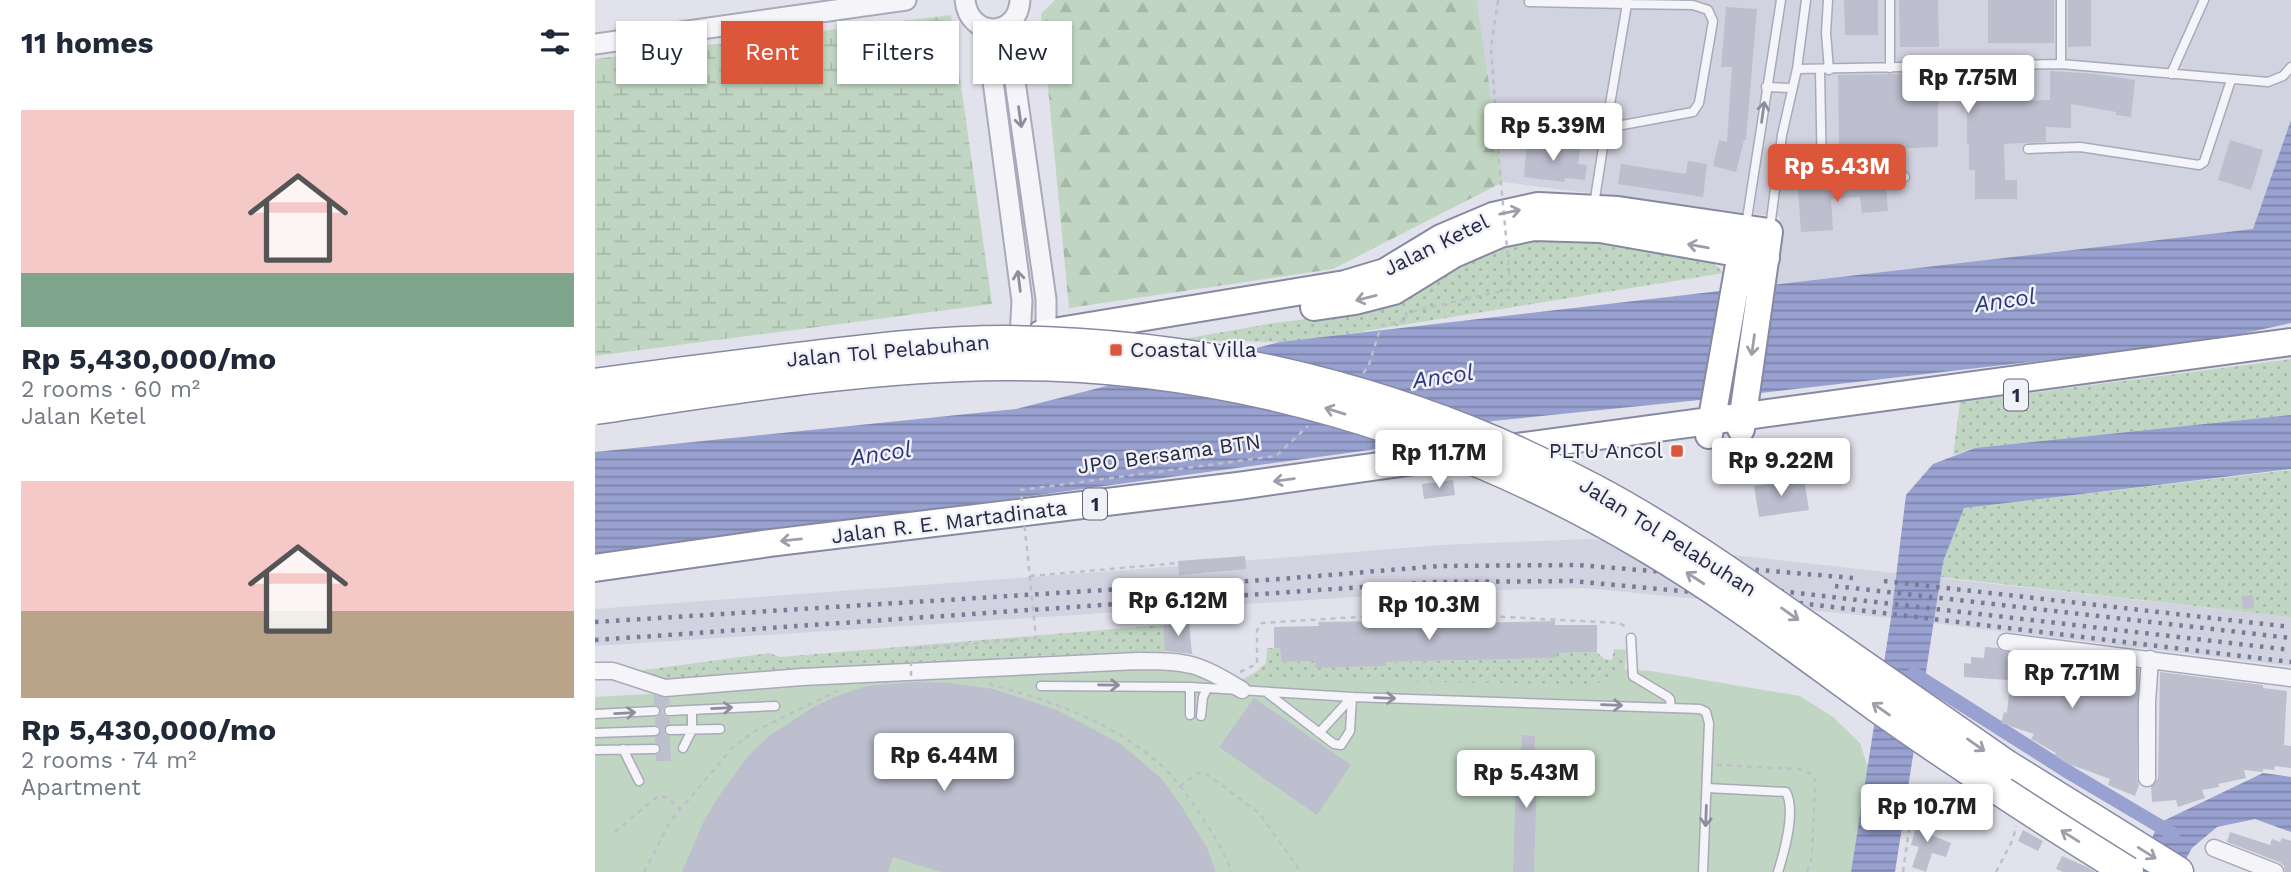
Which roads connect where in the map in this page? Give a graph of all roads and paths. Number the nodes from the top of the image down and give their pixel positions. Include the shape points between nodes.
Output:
1 (906, 0) edge
2 (963, 0) edge
3 (1498, 0) edge
4 (1781, 0) edge
5 (1806, 0) edge
6 (1828, 0) edge
7 (1890, 0) edge
8 (2061, 0) edge
9 (2204, 0) edge
10 (1025, 1) edge
11 (1529, 2) dead end
12 (1627, 2) edge
13 (974, 21) edge
14 (1010, 21) edge
15 (595, 44) edge
16 (2061, 64) junction
17 (2291, 67) edge
18 (1890, 68) junction
19 (1797, 69) junction
20 (1825, 70) junction
21 (2171, 74) junction
22 (2231, 80) junction
23 (993, 84) edge
24 (1015, 84) edge
25 (1766, 87) junction
26 (1792, 88) junction
27 (1606, 128) junction
28 (2030, 149) dead end
29 (1905, 177) dead end
30 (1822, 181) junction
31 (1775, 183) junction
32 (1578, 214) junction
33 (1756, 243) junction
34 (1748, 287) junction
35 (1035, 341) junction
36 (2291, 342) edge
37 (2291, 359) edge
38 (1359, 377) dead end
39 (595, 386) edge
40 (595, 411) edge
41 (1743, 417) junction
42 (1712, 420) junction
43 (1313, 421) dead end
44 (1178, 563) dead end
45 (595, 568) edge
46 (1030, 576) junction
47 (1632, 638) joint
48 (2006, 642) dead end
49 (2150, 660) junction
50 (595, 671) edge
51 (911, 676) dead end
52 (2291, 678) edge
53 (1224, 679) junction
54 (988, 683) dead end
55 (1041, 686) dead end
56 (1190, 687) junction
57 (1207, 689) junction
58 (841, 690) dead end
59 (1242, 690) junction
60 (1265, 692) junction
61 (1352, 697) junction
62 (775, 706) dead end
63 (1671, 708) junction
64 (692, 710) junction
65 (655, 711) dead end
66 (669, 711) dead end
67 (595, 714) edge
68 (1190, 715) dead end
69 (1201, 716) dead end
70 (720, 729) dead end
71 (670, 730) dead end
72 (692, 730) junction
73 (655, 731) dead end
74 (595, 733) edge
75 (1319, 733) junction
76 (670, 748) dead end
77 (624, 749) junction
78 (656, 749) dead end
79 (595, 750) edge
80 (2147, 778) dead end
81 (639, 781) dead end
82 (1180, 786) junction
83 (1707, 788) junction
84 (1913, 794) dead end
85 (680, 809) junction
86 (2016, 823) dead end
87 (615, 832) dead end
88 (2214, 848) dead end
89 (2265, 870) edge
90 (644, 872) edge
91 (1232, 872) edge
92 (1301, 872) edge
93 (1703, 872) edge
94 (1778, 872) edge
95 (1903, 872) edge
96 (1996, 872) edge
97 (2128, 872) edge
98 (2178, 872) edge

1 - 15 street
2 - 13 street
3 - 38 path, bridge via 1491,47 1511,289 1406,313 1407,320 1381,326 1368,368
4 - 25 lane
5 - 19 lane
6 - 20 lane
7 - 18 lane
8 - 16 lane
9 - 21 lane
10 - 14 street
11 - 12 lane
12 - 27 lane
12 - 27 lane via 1693,5 1708,10 1713,21 1707,61 1693,112
16 - 18 lane
16 - 21 lane
17 - 22 lane via 2268,82
18 - 20 lane
19 - 20 lane
19 - 26 lane
20 - 30 lane
21 - 22 lane
22 - 28 lane via 2202,164 2080,147
35 -> 23 street via 1022,302
24 -> 35 street via 1045,299
25 - 26 lane
33 -> 25 lane
26 - 31 lane
27 - 32 lane
29 - 30 lane
30 - 31 lane
31 - 33 lane
32 - 33 highway, Jalan Ketel via 1600,229
32 - 35 highway, Jalan Ketel via 1500,233 1454,254 1394,291 1355,301
33 - 34 highway
34 -> 41 highway
34 - 42 highway
35 - 39 highway
35 - 40 highway via 791,386
36 - 41 highway, Jalan R. E. Martadinata / 1
37 - 41 highway, Jalan R. E. Martadinata / 1 via 2111,384
39 -> 98 highway, Jalan Tol Pelabuhan, bridge via 902,345 1003,341 1094,344 1218,359 1394,403 1504,444 1661,528 2006,765
97 -> 40 highway, Jalan Tol Pelabuhan, bridge via 2001,793 1650,549 1548,492 1471,458 1309,403 1153,375 1005,365 872,373 697,393
41 - 42 highway, Jalan R. E. Martadinata / 1
42 -> 45 highway, Jalan R. E. Martadinata / 1
43 - 46 path, JPO Bersama BTN, bridge via 1276,456 1021,490
44 - 46 path
46 - 51 path, JPO Bersama BTN, bridge via 1036,638 911,649
47 - 53 path via 1629,628 1619,623 1466,615 1262,623 1257,630 1257,664
47 - 63 lane via 1633,676 1668,697
48 - 49 street
49 - 52 street
49 - 80 street
50 - 53 street via 613,671 665,688 802,677 1173,661 1206,668
53 - 59 street
54 - 82 path via 1034,695 1105,727 1140,748
55 -> 56 lane
56 - 57 lane
56 - 68 lane
57 - 59 lane
57 - 69 lane
58 - 85 path via 755,731 732,748
59 - 60 lane
60 - 61 lane
60 - 75 lane
61 -> 63 lane
61 - 75 lane
61 - 75 lane via 1350,731 1341,745
64 -> 62 lane
63 - 83 lane via 1706,712
64 - 66 lane
64 - 72 lane
67 -> 65 lane
70 - 72 lane
71 - 72 lane
72 - 76 lane via 685,748
73 - 74 lane
77 - 78 lane
77 - 79 lane
77 - 81 lane
82 - 91 path via 1209,827
82 - 92 path via 1198,773 1215,780 1259,813
83 -> 93 lane
83 - 94 lane via 1786,792 1789,823
84 - 95 path
85 - 87 path via 669,798 657,796
85 - 90 path
86 - 96 path
88 - 89 street

